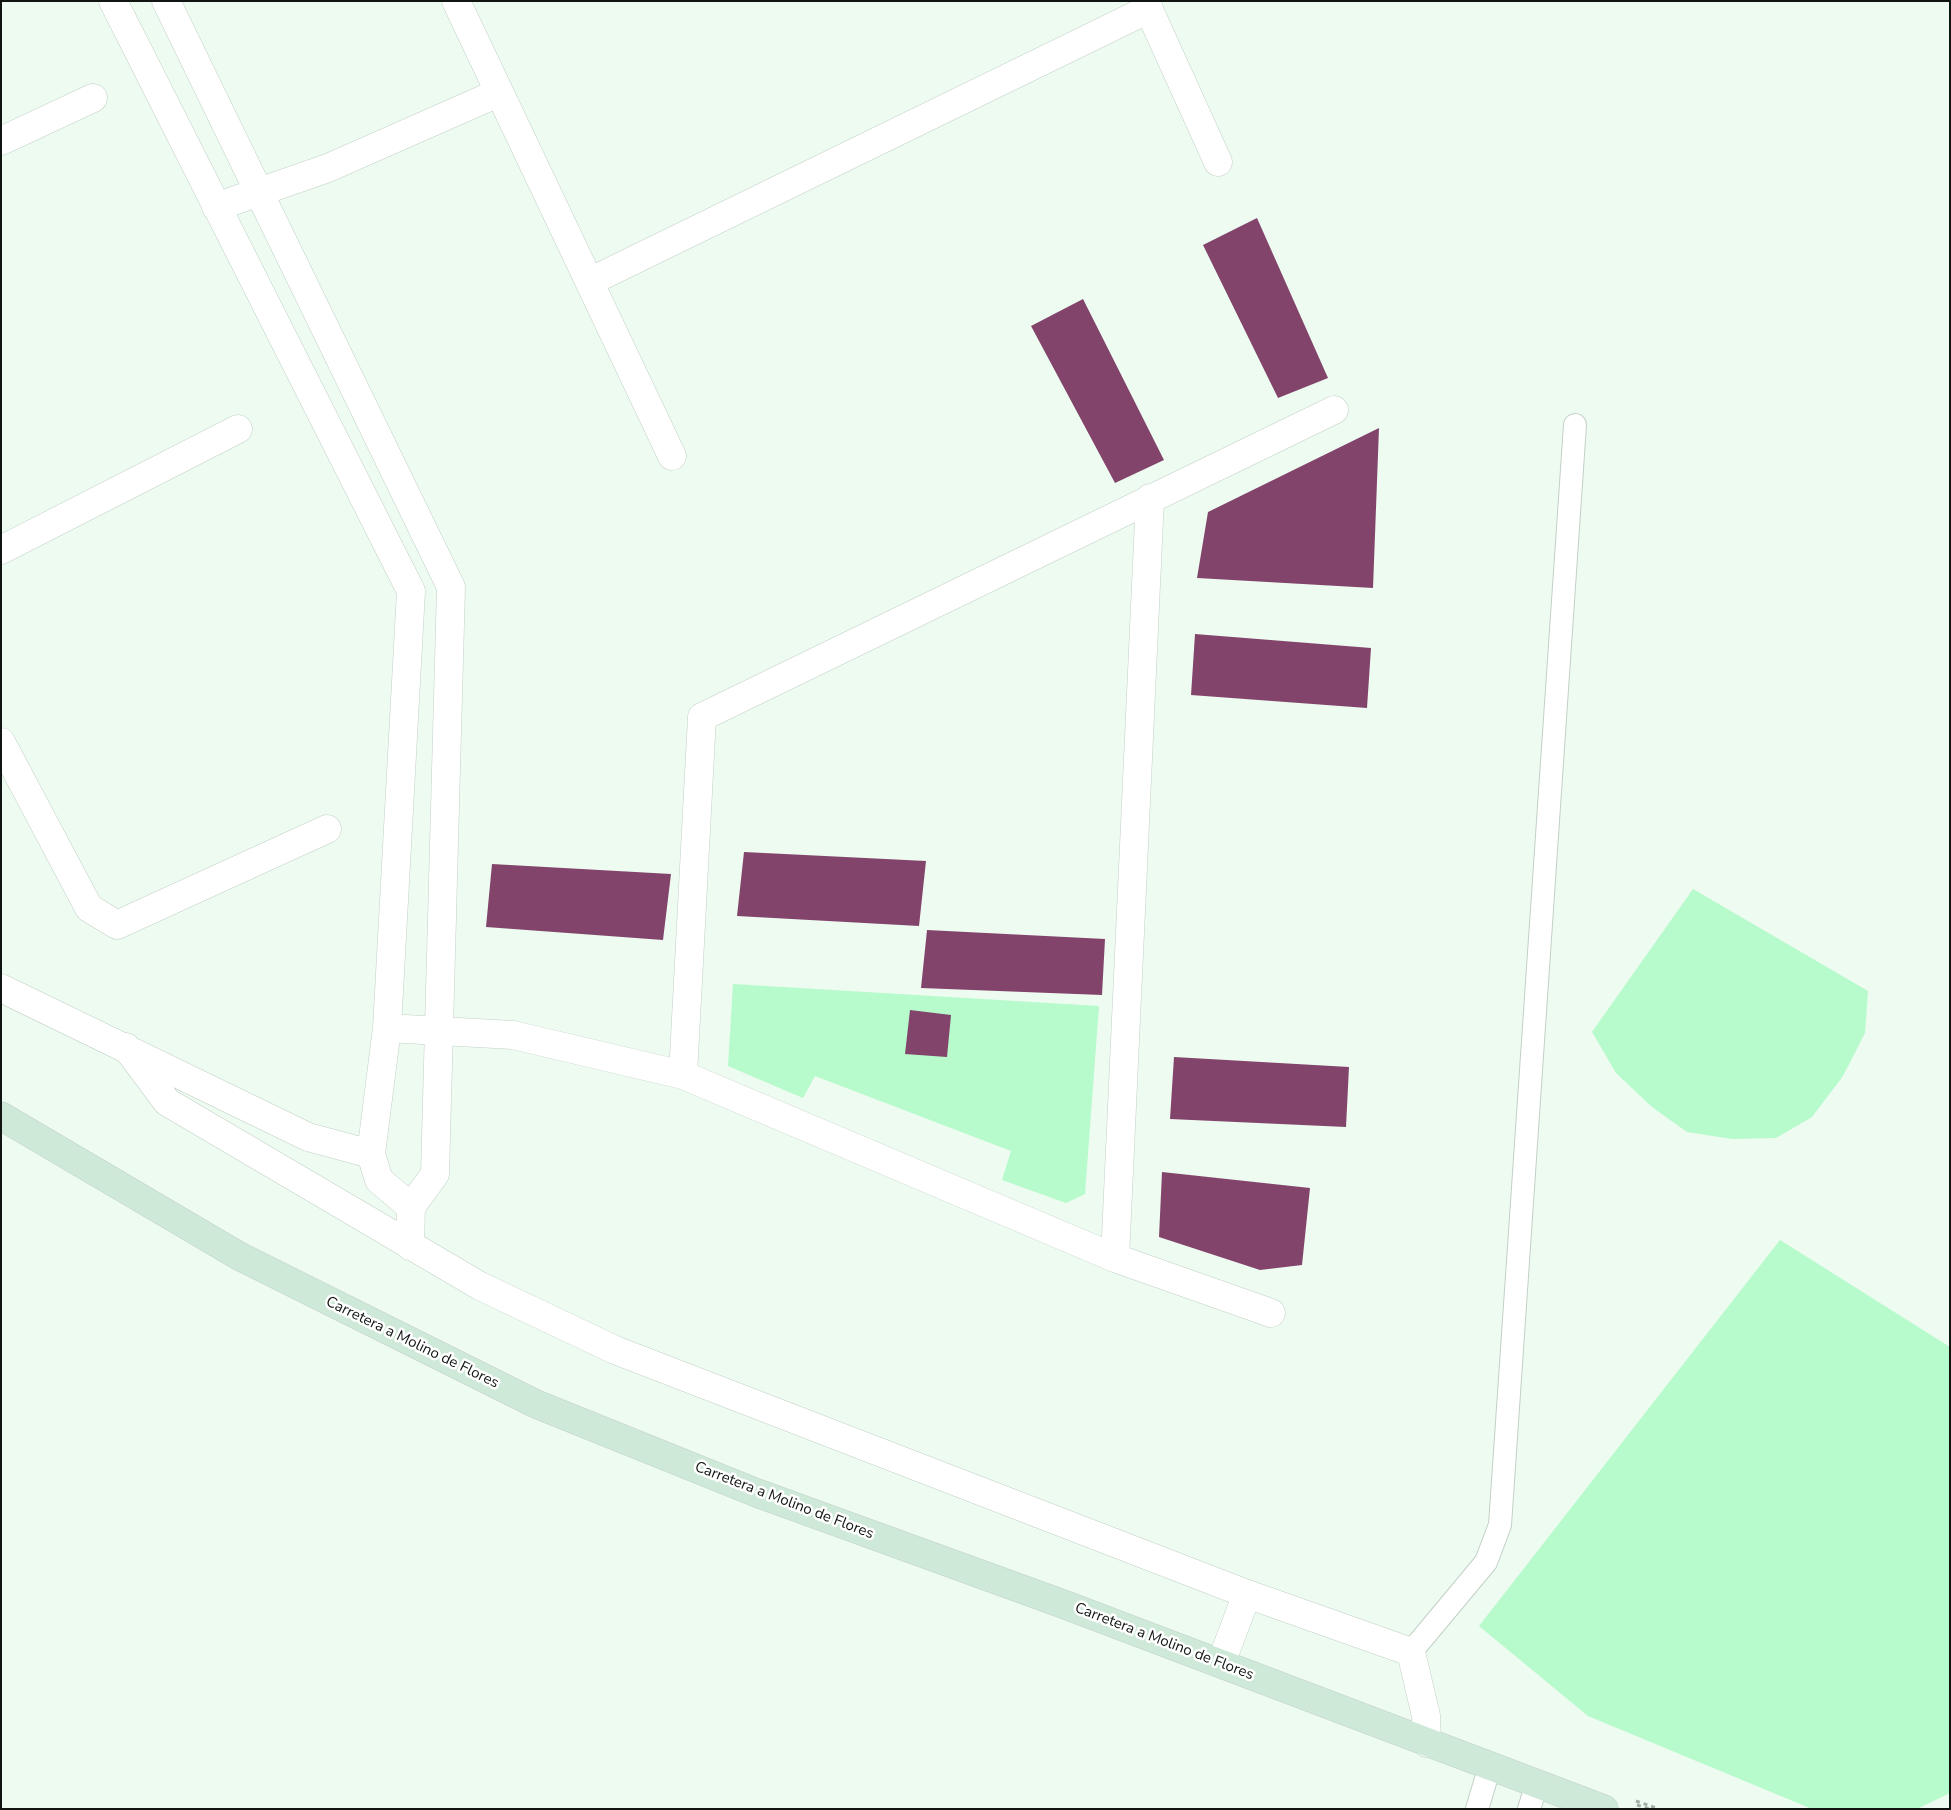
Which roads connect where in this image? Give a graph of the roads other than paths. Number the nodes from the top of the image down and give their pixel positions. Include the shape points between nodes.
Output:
1 (113, 1) edge
2 (166, 1) edge
3 (456, 1) edge
4 (1147, 5) edge
5 (498, 93) junction
6 (93, 98) dead end
7 (1, 141) edge
8 (1218, 162) dead end
9 (258, 191) junction
10 (216, 207) junction
11 (591, 281) junction
12 (1334, 410) dead end
13 (1575, 425) dead end
14 (238, 430) dead end
15 (672, 456) dead end
16 (1150, 498) junction
17 (1, 550) edge
18 (1, 742) edge
19 (327, 828) dead end
20 (1, 988) edge
21 (387, 1028) junction
22 (439, 1032) junction
23 (126, 1047) junction
24 (683, 1075) junction
25 (1, 1116) edge
26 (371, 1154) junction
27 (411, 1207) junction
28 (410, 1246) junction
29 (1115, 1258) junction
30 (1271, 1312) dead end
31 (1247, 1594) junction
32 (1411, 1652) junction
33 (1221, 1663) junction
34 (1427, 1743) junction
35 (1490, 1766) junction
36 (1533, 1796) edge
37 (1477, 1809) edge
38 (1604, 1809) edge

1 - 10 street
2 - 9 street
3 - 5 street
4 - 8 street
4 - 11 street
5 - 9 street via 328,168
5 - 11 street
6 - 7 street
9 - 10 street
9 - 22 street via 451,587
10 - 21 street via 410,590
11 - 15 street
12 - 16 street
13 - 32 lane via 1500,1524 1486,1562
14 - 17 street
16 - 24 street via 702,717
16 - 29 street
18 - 19 street via 89,908 117,925
20 - 23 street
21 - 22 street
21 - 26 street
22 - 24 street via 513,1035
22 - 27 street via 435,1174
23 - 26 street via 308,1137
23 - 28 street via 167,1102
24 - 29 street
25 - 33 main road, Carretera a Molino de Flores via 239,1256 536,1404 757,1493
26 - 27 street via 379,1180
27 - 28 street
28 - 31 street via 480,1286 615,1350
29 - 30 street
31 - 32 street
31 - 33 street
32 - 34 street via 1426,1716
33 - 34 main road, Carretera a Molino de Flores
34 - 35 main road, Carretera a Molino de Flores
35 - 36 main road, Carretera a Molino de Flores
35 - 37 lane
36 - 38 main road, Carretera a Molino de Flores

